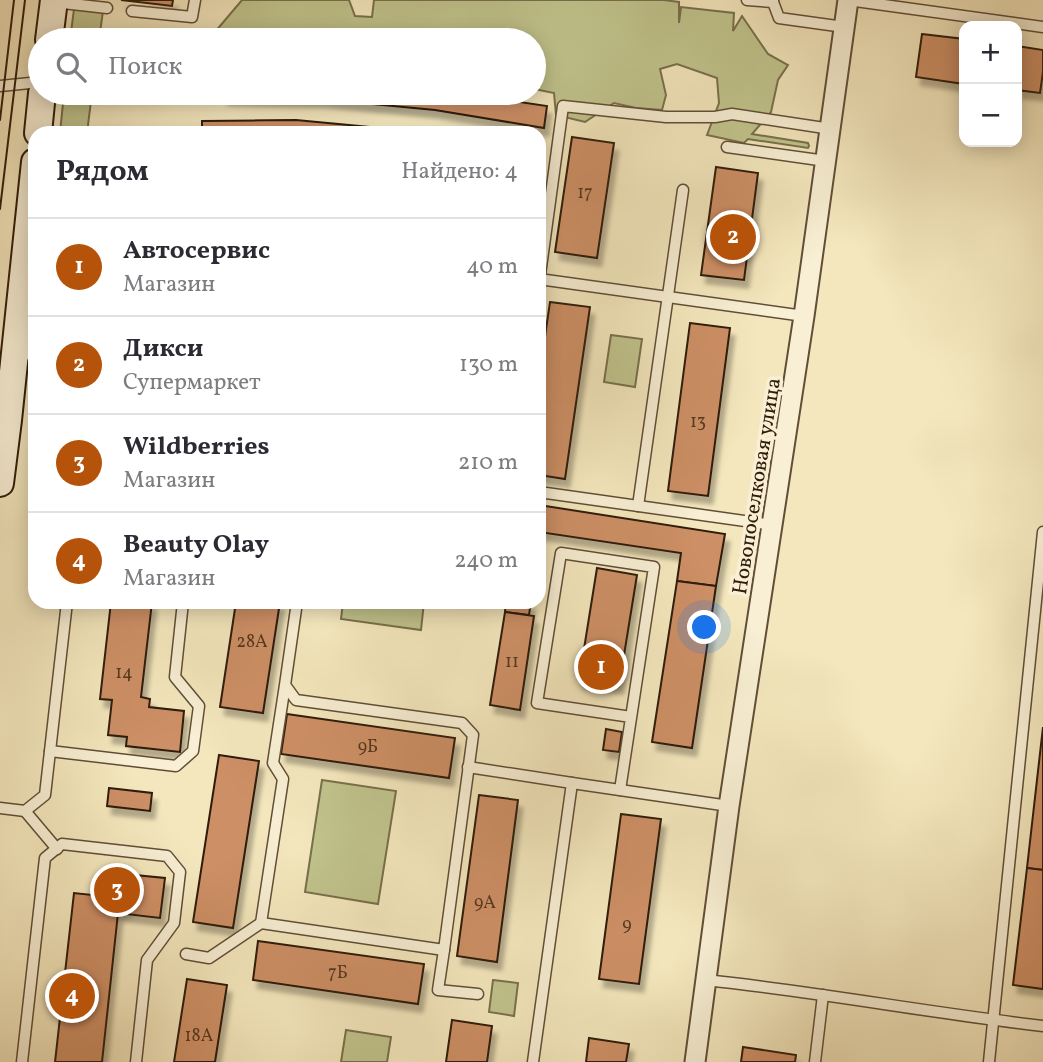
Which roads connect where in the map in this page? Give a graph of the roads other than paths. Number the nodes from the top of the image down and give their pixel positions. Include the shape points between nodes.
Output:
1 (195, 0) edge
2 (747, 0) edge
3 (848, 0) edge
4 (54, 1) edge
5 (773, 1) edge
6 (107, 8) dead end
7 (132, 11) dead end
8 (844, 27) junction
9 (1043, 27) edge
10 (51, 28) edge
11 (28, 83) edge
12 (0, 86) edge
13 (41, 105) edge
14 (39, 126) edge
15 (831, 129) junction
16 (727, 147) dead end
17 (827, 162) junction
18 (683, 190) dead end
19 (546, 211) edge
20 (546, 281) edge
21 (28, 296) edge
22 (668, 297) junction
23 (804, 316) junction
24 (25, 354) edge
25 (4, 419) edge
26 (0, 483) edge
27 (546, 493) edge
28 (638, 506) junction
29 (773, 525) junction
30 (1043, 531) edge
31 (66, 609) edge
32 (182, 609) edge
33 (296, 609) edge
34 (285, 685) junction
35 (631, 717) junction
36 (50, 751) junction
37 (468, 767) junction
38 (572, 783) junction
39 (620, 790) junction
40 (729, 806) junction
41 (0, 808) edge
42 (25, 811) junction
43 (57, 849) junction
44 (261, 923) junction
45 (444, 950) junction
46 (186, 954) dead end
47 (706, 980) junction
48 (478, 994) dead end
49 (823, 995) junction
50 (994, 1020) junction
51 (1043, 1026) edge
52 (22, 1062) edge
53 (136, 1062) edge
54 (533, 1062) edge
55 (695, 1062) edge
56 (815, 1062) edge
57 (989, 1062) edge

1 - 7 lane via 192,17
2 - 5 lane
3 - 8 street, Новопоселковая улица
3 - 9 lane
4 - 6 lane
4 - 10 street
5 - 8 lane via 779,19
8 - 15 street, Новопоселковая улица
11 - 12 lane
13 - 14 street
15 - 17 street, Новопоселковая улица
15 - 19 lane via 732,114 666,117 563,106
16 - 17 lane
17 - 23 street, Новопоселковая улица
18 - 22 lane
20 - 22 lane
21 - 24 street
22 - 23 lane
22 - 28 lane
23 - 29 street, Новопоселковая улица
24 - 25 street
25 - 26 street
27 - 28 lane
28 - 29 lane
29 - 40 street, Новопоселковая улица
30 - 50 lane
31 - 36 lane
32 - 36 lane via 175,677 199,706 193,751 176,766
33 - 34 lane
34 - 37 lane via 296,700 462,723 473,735
34 - 44 lane via 274,763 283,779
35 - 35 lane via 654,568 561,553 537,703
35 - 39 lane
36 - 42 lane via 45,795
37 - 38 lane
37 - 45 lane
38 - 39 lane
38 - 54 lane
39 - 40 lane
40 - 47 street, Новопоселковая улица
41 - 42 lane
42 - 43 lane
43 - 52 lane via 45,858
43 - 53 lane via 62,844 167,856 180,872 174,923 147,960
44 - 45 lane
44 - 46 lane via 209,958
45 - 48 lane via 438,989
47 - 49 lane
47 - 55 street, Новопоселковая улица
49 - 50 lane
49 - 56 lane
50 - 51 lane
50 - 57 lane

